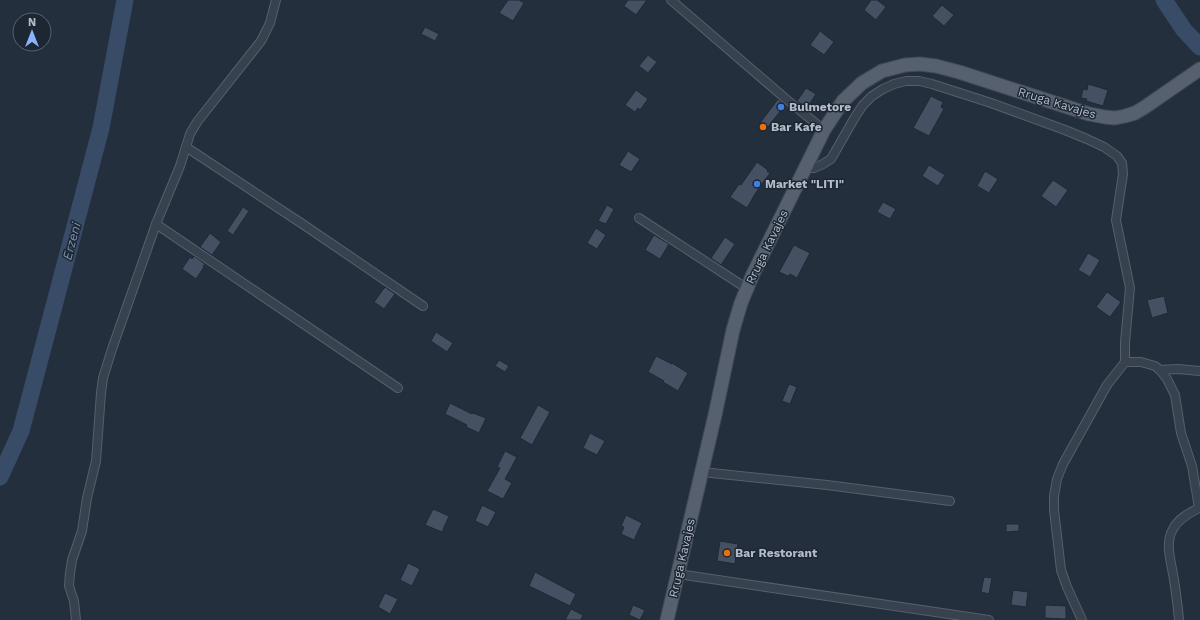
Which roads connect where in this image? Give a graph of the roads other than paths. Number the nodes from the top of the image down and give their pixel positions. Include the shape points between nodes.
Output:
1 (276, 0) edge
2 (671, 0) edge
3 (1200, 69) edge
4 (824, 130) junction
5 (186, 147) junction
6 (806, 168) junction
7 (639, 218) dead end
8 (156, 224) junction
9 (746, 288) junction
10 (423, 306) dead end
11 (1125, 362) junction
12 (1160, 370) junction
13 (1200, 371) edge
14 (398, 388) dead end
15 (1192, 466) junction
16 (1200, 471) edge
17 (702, 472) junction
18 (950, 501) dead end
19 (1200, 509) edge
20 (678, 574) junction
21 (76, 620) edge
22 (667, 620) edge
23 (988, 620) edge
24 (1082, 620) edge
25 (1179, 620) edge

1 - 5 street via 270,23 261,41 197,122
2 - 4 street
3 - 4 main road, Rruga Kavajes via 1146,107 1115,118 1089,114 946,68 913,64 898,66 882,71 862,83 843,102
4 - 6 main road, Rruga Kavajes
5 - 8 street
5 - 10 street
6 - 9 main road, Rruga Kavajes
6 - 11 street via 814,168 831,159 855,117 872,96 894,84 906,81 932,84 991,103 1104,147 1122,163 1123,174 1116,220 1130,288
7 - 9 street
8 - 14 street
8 - 21 street via 103,378 96,461 82,531 70,573 69,586
9 - 17 main road, Rruga Kavajes via 733,330
11 - 12 street via 1141,362
11 - 24 street via 1107,385 1065,459 1054,496 1061,570
12 - 13 street
12 - 15 street via 1175,395 1181,433
15 - 16 street
15 - 19 street
17 - 18 street
17 - 20 main road, Rruga Kavajes
19 - 25 street via 1178,522 1169,539
20 - 22 main road, Rruga Kavajes
20 - 23 street

